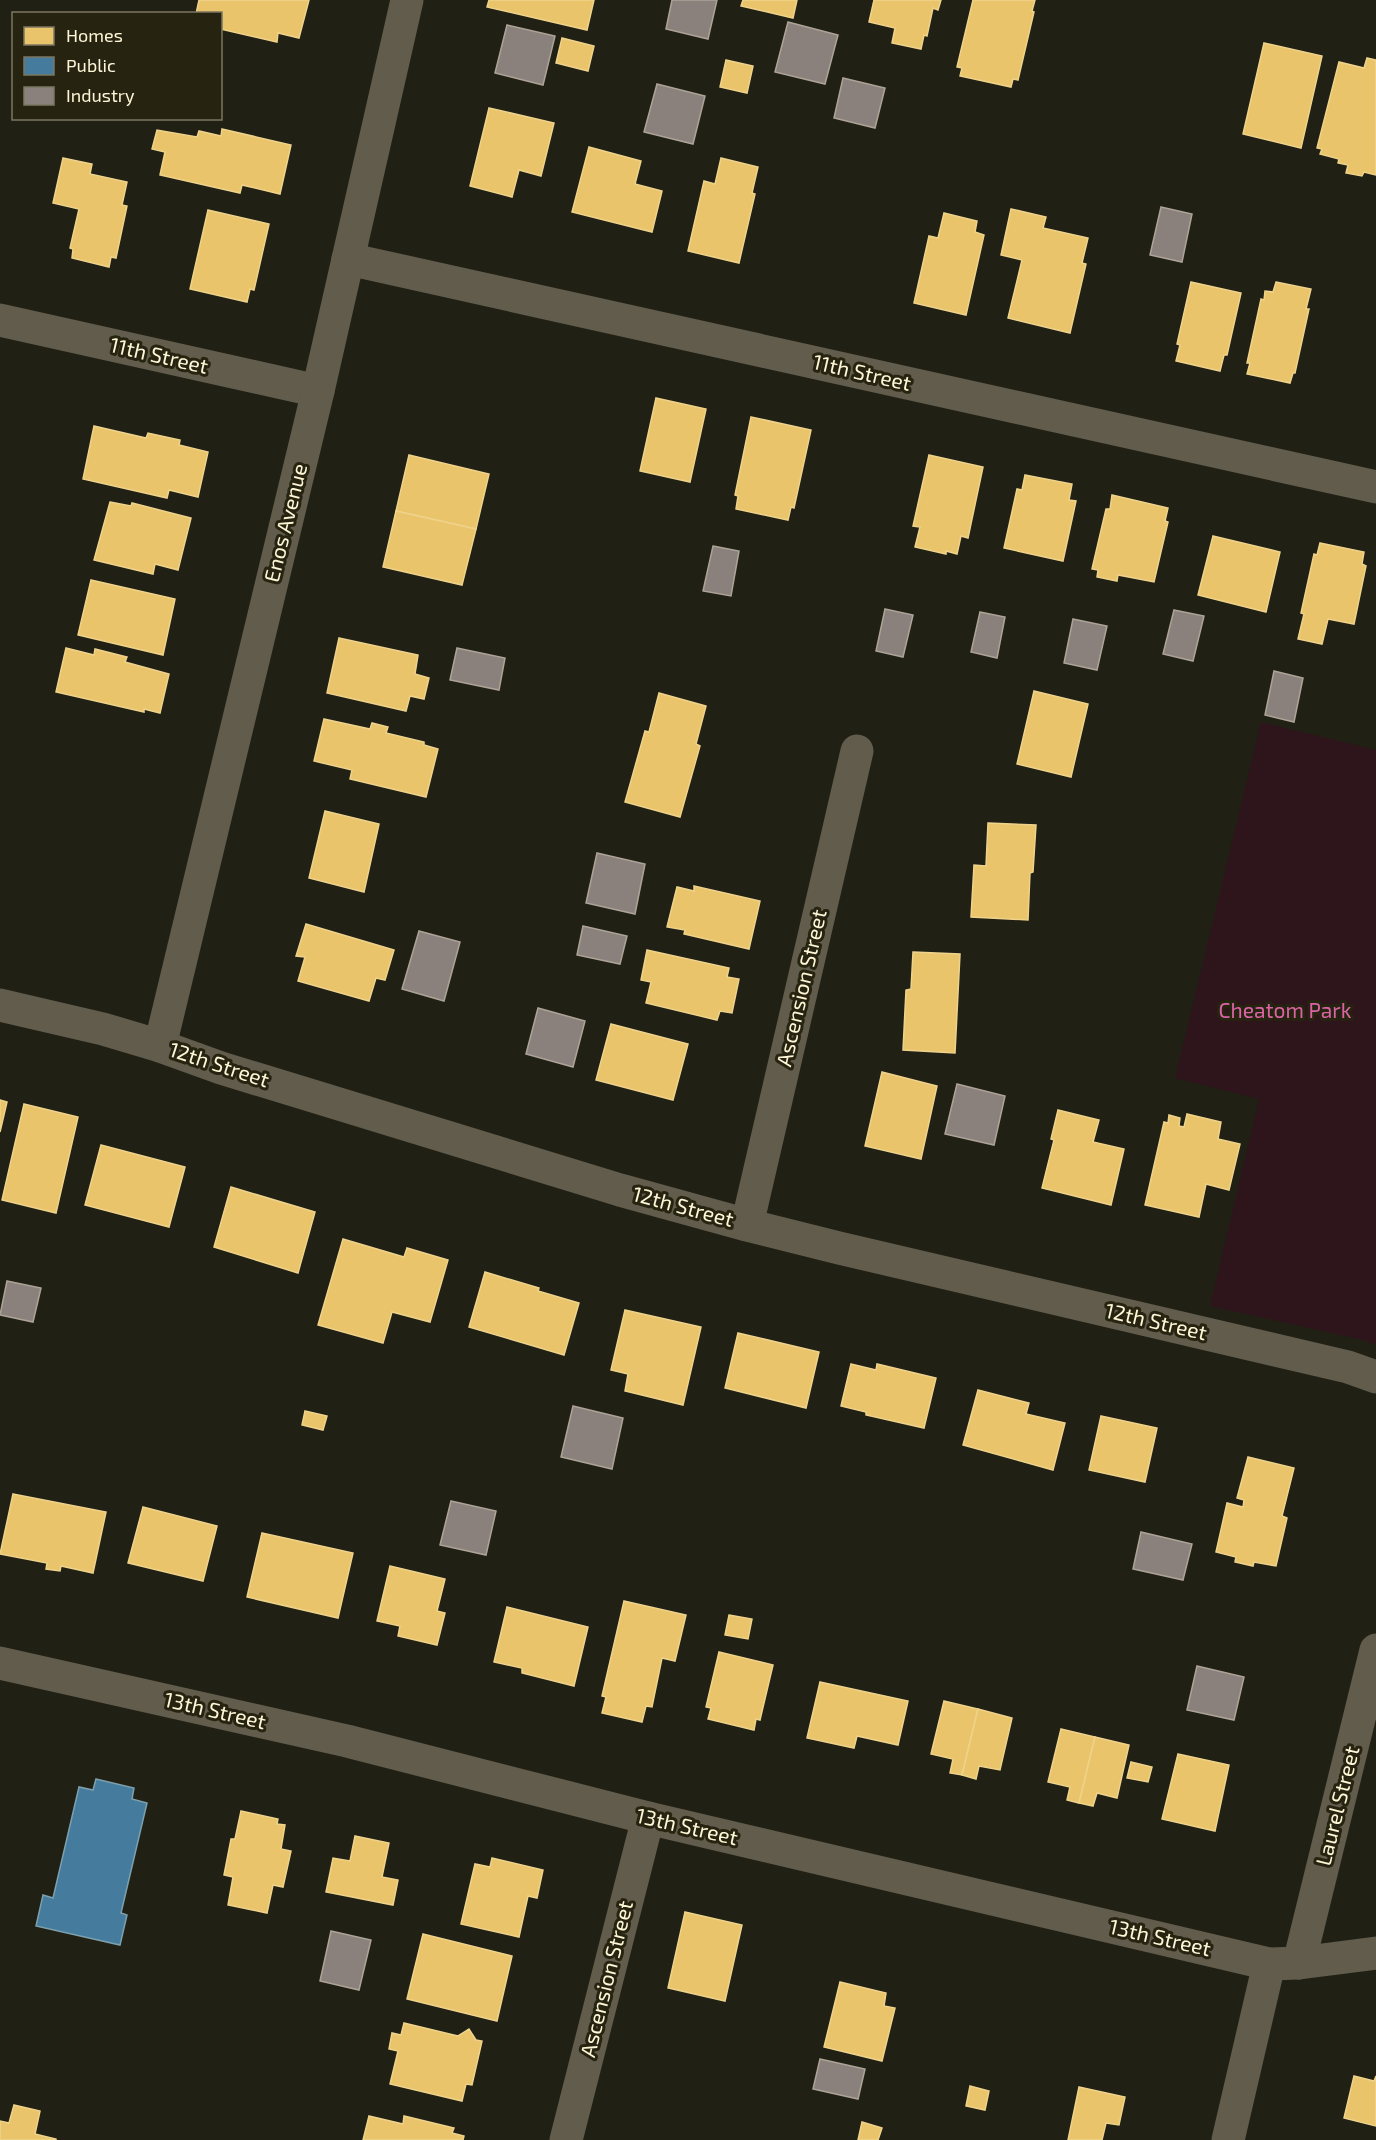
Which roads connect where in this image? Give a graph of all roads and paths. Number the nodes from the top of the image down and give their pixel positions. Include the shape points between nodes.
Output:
1 (407, 0) edge
2 (348, 259) junction
3 (0, 320) edge
4 (318, 392) junction
5 (1376, 487) edge
6 (857, 751) dead end
7 (0, 1005) edge
8 (160, 1046) junction
9 (747, 1225) junction
10 (1376, 1377) edge
11 (1376, 1650) edge
12 (0, 1663) edge
13 (648, 1818) junction
14 (1376, 1953) edge
15 (1284, 1963) junction
16 (566, 2140) edge
17 (1228, 2140) edge

1 - 2 street, Enos Avenue
2 - 4 street, Enos Avenue
2 - 5 street, 11th Street
3 - 4 street, 11th Street
4 - 8 street, Enos Avenue
6 - 9 street, Ascension Street
7 - 8 street, 12th Street
8 - 9 street, 12th Street via 598,1184
9 - 10 street, 12th Street via 1348,1367
11 - 15 street, Laurel Street
12 - 13 street, 13th Street via 347,1741
13 - 15 street, 13th Street
13 - 16 street, Ascension Street
14 - 15 street, 13th Street
15 - 17 street, Laurel Street

